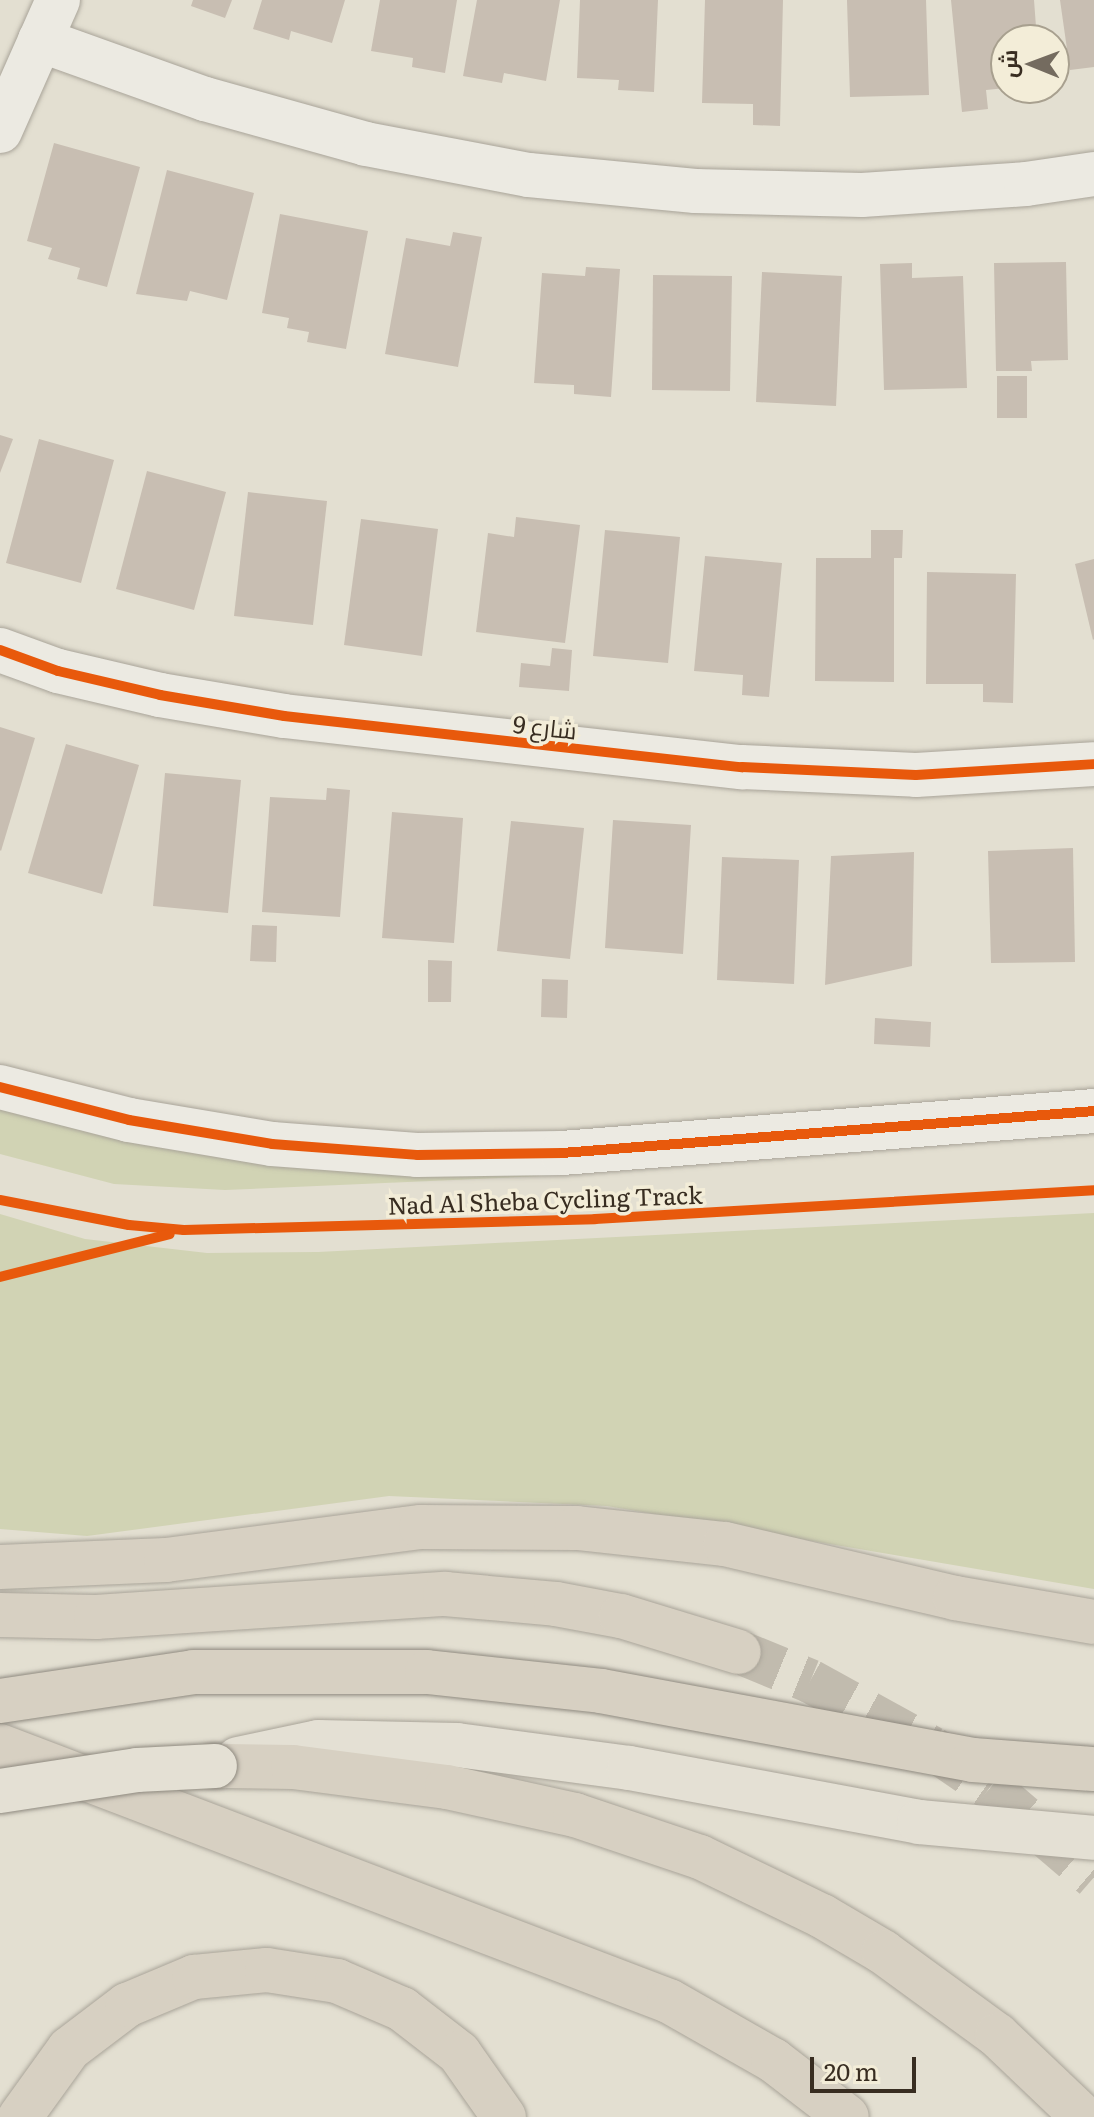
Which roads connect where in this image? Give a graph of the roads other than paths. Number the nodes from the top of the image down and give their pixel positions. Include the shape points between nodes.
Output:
1 (58, 0) edge
2 (40, 40) junction
3 (0, 131) edge
4 (1094, 174) edge
5 (0, 650) edge
6 (1094, 764) edge
7 (0, 1087) edge
8 (1094, 1111) edge
9 (0, 1567) edge
10 (0, 1615) edge
11 (1094, 1622) edge
12 (739, 1652) tunnel mouth
13 (0, 1701) edge
14 (0, 1746) edge
15 (215, 1766) junction
16 (1094, 1769) edge
17 (0, 1791) edge
18 (1094, 1838) edge
19 (20, 2117) edge
20 (504, 2117) edge
21 (847, 2117) edge
22 (1083, 2117) edge

1 - 2 street
2 - 3 street
2 - 4 street via 205,99 351,140 529,175 695,191 862,195
5 - 6 street, شارع 9 via 58,671 284,716 742,767 916,775
7 - 8 street via 129,1120 272,1144 417,1155 562,1153
9 - 11 highway via 166,1560 421,1527 577,1528 725,1544 955,1598
10 - 12 highway via 96,1617 445,1594 621,1616
13 - 16 highway, bridge via 193,1672 427,1672 601,1691 973,1760
14 - 21 highway via 669,2001 773,2060
15 - 17 main road, bridge via 137,1770
15 - 18 main road via 318,1742 457,1745 997,1832
15 - 22 highway via 370,1775 575,1815 700,1857 822,1916 941,1992 997,2035
19 - 20 highway via 69,2049 127,2005 194,1977 267,1970 337,1981 402,2009 459,2053

